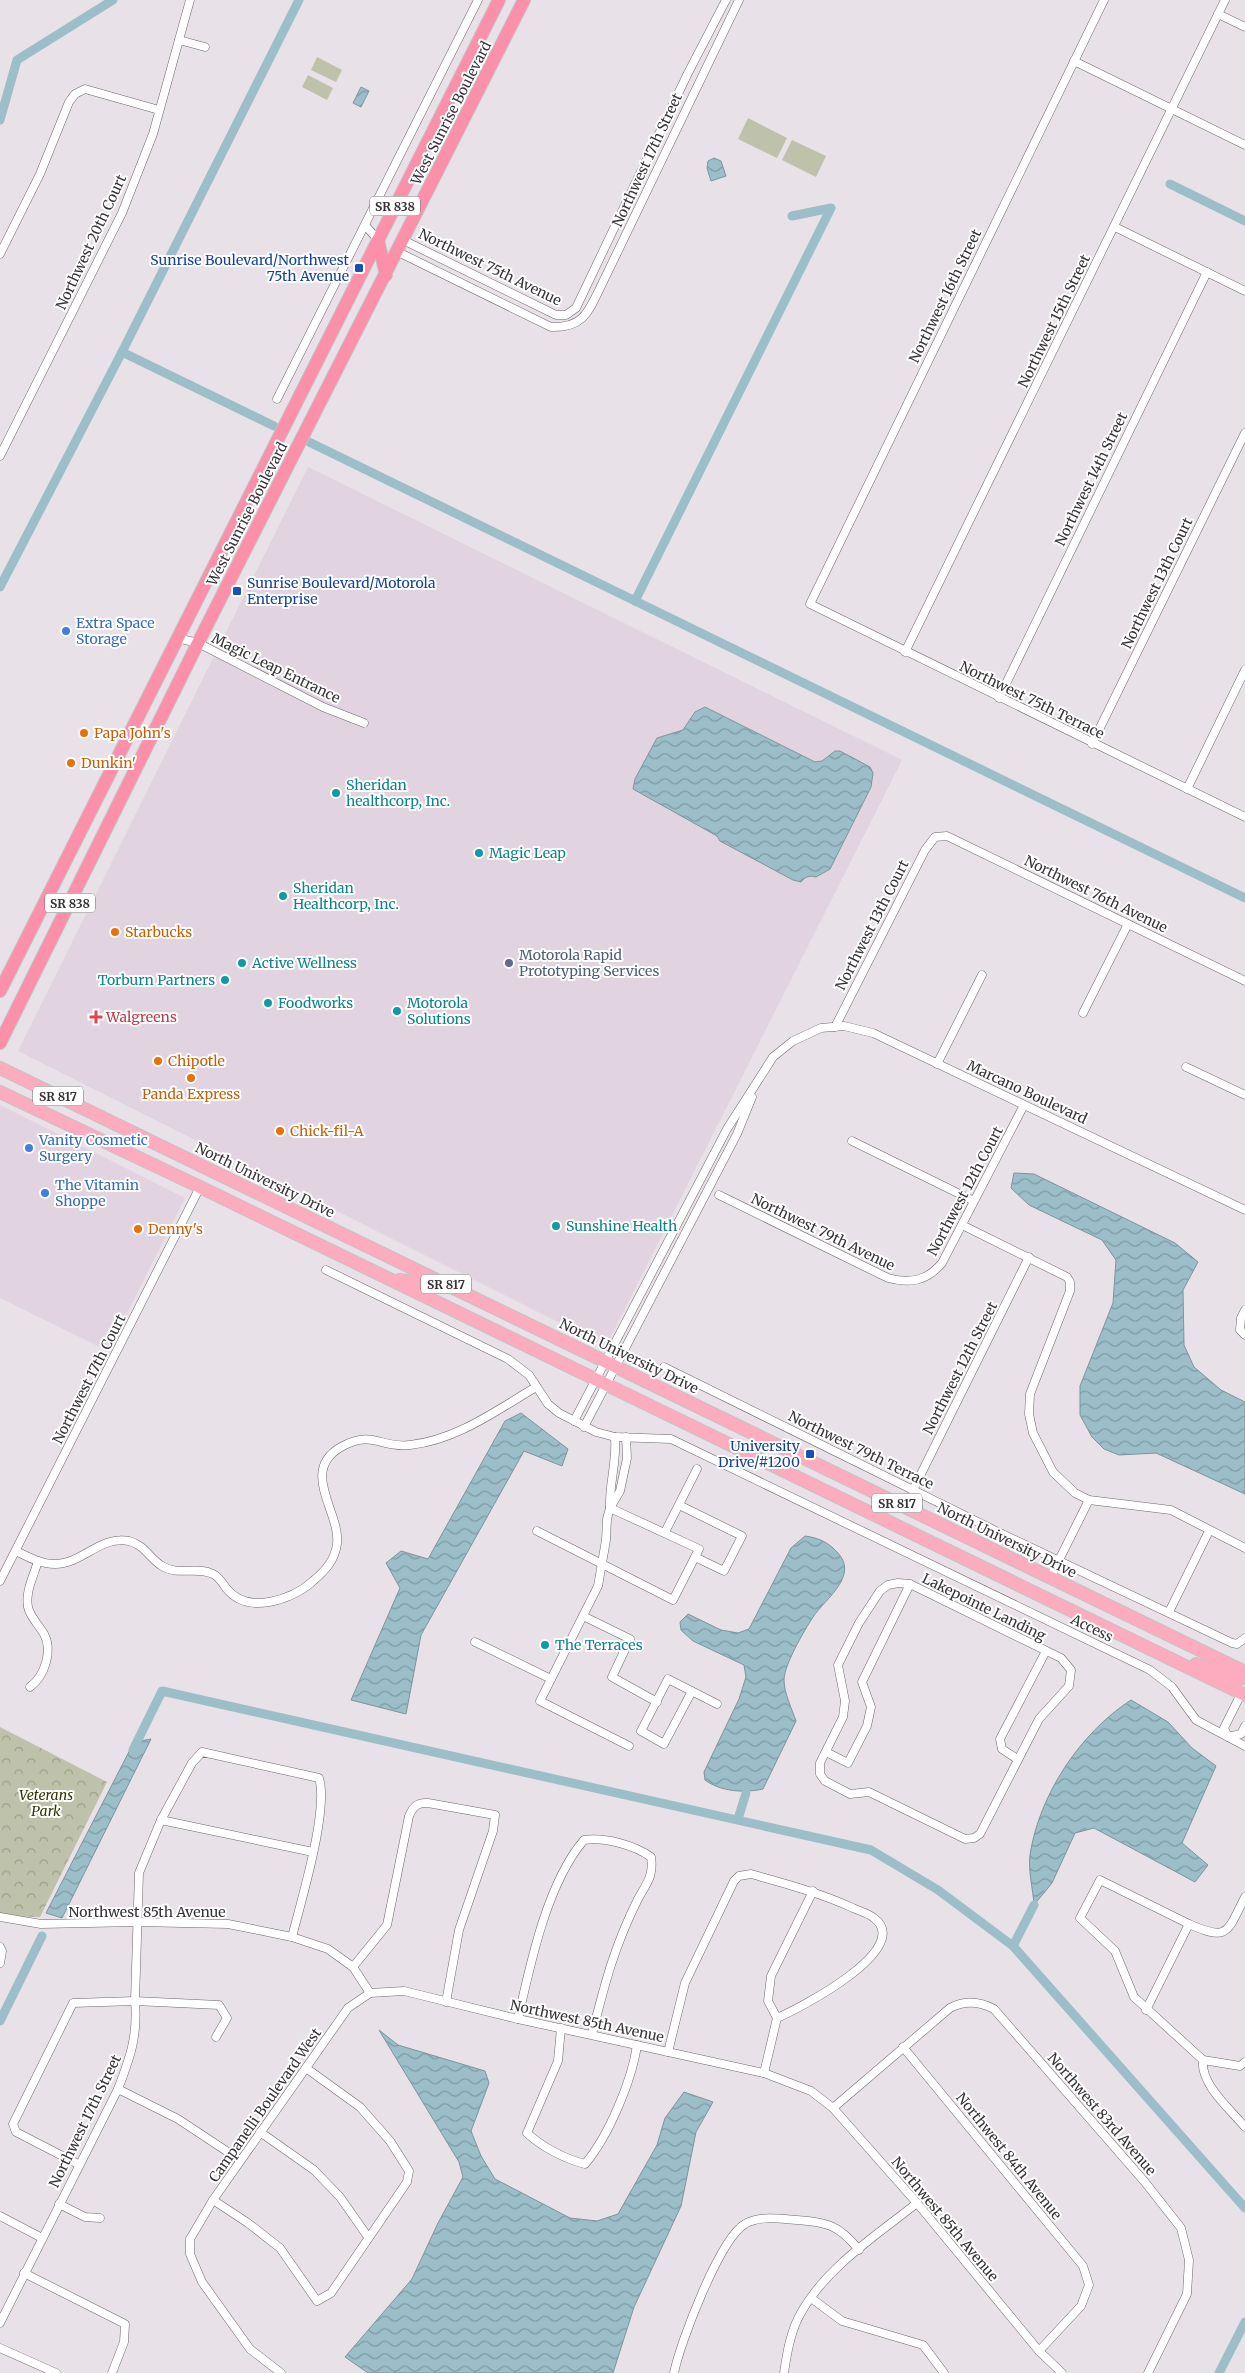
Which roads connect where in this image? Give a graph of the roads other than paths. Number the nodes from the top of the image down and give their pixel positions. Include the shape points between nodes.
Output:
1 (190, 0) edge
2 (478, 0) edge
3 (499, 0) edge
4 (524, 0) edge
5 (726, 0) edge
6 (739, 0) edge
7 (1104, 0) edge
8 (1225, 0) edge
9 (1218, 14) junction
10 (1245, 27) edge
11 (179, 40) junction
12 (205, 47) dead end
13 (1074, 61) junction
14 (1172, 109) junction
15 (159, 110) junction
16 (1245, 144) edge
17 (365, 225) junction
18 (1115, 227) junction
19 (378, 240) junction
20 (403, 240) junction
21 (398, 252) junction
22 (0, 254) edge
23 (1207, 272) junction
24 (386, 275) junction
25 (1245, 291) edge
26 (566, 315) joint
27 (571, 326) joint
28 (277, 399) dead end
29 (1245, 433) edge
30 (0, 456) edge
31 (810, 604) joint
32 (177, 638) junction
33 (198, 643) junction
34 (905, 652) junction
35 (1245, 670) edge
36 (998, 698) junction
37 (364, 723) dead end
38 (1092, 744) junction
39 (1187, 790) junction
40 (1245, 817) edge
41 (935, 837) joint
42 (1128, 924) junction
43 (982, 974) dead end
44 (1245, 981) edge
45 (0, 991) edge
46 (1083, 1014) dead end
47 (834, 1027) junction
48 (0, 1043) edge
49 (937, 1064) junction
50 (0, 1068) edge
51 (1186, 1068) dead end
52 (759, 1081) junction
53 (0, 1092) edge
54 (1245, 1095) edge
55 (1024, 1105) junction
56 (852, 1141) dead end
57 (206, 1168) junction
58 (172, 1174) junction
59 (226, 1178) junction
60 (200, 1187) junction
61 (719, 1196) dead end
62 (974, 1201) junction
63 (1244, 1208) edge
64 (962, 1225) junction
65 (1029, 1257) junction
66 (326, 1270) dead end
67 (391, 1280) junction
68 (918, 1280) joint
69 (439, 1281) junction
70 (1245, 1310) edge
71 (1242, 1332) edge
72 (611, 1363) junction
73 (664, 1367) dead end
74 (601, 1382) junction
75 (536, 1387) junction
76 (574, 1421) junction
77 (584, 1427) junction
78 (615, 1437) junction
79 (626, 1437) junction
80 (697, 1469) dead end
81 (913, 1490) junction
82 (1088, 1500) junction
83 (679, 1505) junction
84 (610, 1508) junction
85 (537, 1531) dead end
86 (1209, 1531) junction
87 (665, 1532) junction
88 (1245, 1548) edge
89 (16, 1551) junction
90 (695, 1557) junction
91 (1058, 1560) junction
92 (38, 1561) junction
93 (600, 1564) junction
94 (1050, 1578) junction
95 (0, 1582) edge
96 (910, 1584) junction
97 (1070, 1587) junction
98 (1051, 1600) junction
99 (1169, 1612) junction
100 (583, 1616) junction
101 (1245, 1638) edge
102 (475, 1642) dead end
103 (1046, 1651) junction
104 (1155, 1653) junction
105 (1245, 1672) edge
106 (1245, 1678) edge
107 (551, 1679) junction
108 (30, 1686) dead end
109 (692, 1691) junction
110 (1244, 1694) edge
111 (657, 1702) junction
112 (718, 1704) dead end
113 (1245, 1726) edge
114 (1228, 1737) junction
115 (629, 1746) dead end
116 (1245, 1746) edge
117 (826, 1752) junction
118 (1017, 1759) junction
119 (161, 1820) junction
120 (313, 1852) junction
121 (813, 1891) junction
122 (1245, 1897) edge
123 (0, 1917) edge
124 (137, 1922) junction
125 (1189, 1924) junction
126 (292, 1937) junction
127 (0, 1947) edge
128 (0, 1963) edge
129 (353, 1967) junction
130 (370, 1993) junction
131 (135, 2001) junction
132 (446, 2002) junction
133 (1146, 2010) junction
134 (777, 2018) junction
135 (518, 2020) junction
136 (562, 2028) junction
137 (592, 2034) junction
138 (216, 2037) dead end
139 (637, 2045) junction
140 (903, 2047) junction
141 (668, 2052) junction
142 (1203, 2060) junction
143 (1245, 2062) edge
144 (306, 2068) junction
145 (764, 2073) junction
146 (118, 2090) junction
147 (833, 2108) junction
148 (1245, 2127) edge
149 (260, 2132) junction
150 (240, 2160) junction
151 (78, 2164) junction
152 (213, 2200) junction
153 (59, 2204) junction
154 (917, 2204) junction
155 (0, 2216) edge
156 (100, 2218) dead end
157 (368, 2237) junction
158 (42, 2238) junction
159 (859, 2250) junction
160 (24, 2273) junction
161 (810, 2298) junction
162 (0, 2323) edge
163 (0, 2348) edge
164 (1039, 2351) junction
165 (56, 2373) edge
166 (112, 2373) edge
167 (281, 2373) edge
168 (674, 2373) edge
169 (784, 2373) edge
170 (944, 2373) edge
171 (1062, 2373) edge
172 (1148, 2373) edge

1 - 11 street, Northwest 20th Court
2 - 17 street
3 - 19 highway, West Sunrise Boulevard / SR 838
4 - 20 highway, West Sunrise Boulevard / SR 838
5 - 26 street, Northwest 17th Street via 576,308
6 - 27 street, Northwest 17th Street via 586,314
7 - 13 street, Northwest 16th Street
8 - 9 street, Northwest 15th Street
9 - 10 street
9 - 14 street, Northwest 15th Street
11 - 12 street
11 - 15 street, Northwest 20th Court
13 - 14 street
13 - 31 street, Northwest 16th Street
14 - 16 street
14 - 18 street, Northwest 15th Street
15 - 22 street via 85,89 75,94
15 - 30 street, Northwest 20th Court via 122,213
17 - 19 street
17 - 28 street
18 - 23 street
18 - 34 street, Northwest 15th Street
19 - 24 highway
19 - 32 highway, West Sunrise Boulevard / SR 838
20 - 21 highway, West Sunrise Boulevard / SR 838
20 - 26 street, Northwest 75th Avenue via 556,315
21 - 24 highway, West Sunrise Boulevard / SR 838
21 - 27 street, Northwest 75th Avenue via 551,327
23 - 25 street
23 - 36 street, Northwest 14th Street
24 - 33 highway, West Sunrise Boulevard / SR 838
29 - 38 street, Northwest 13th Court
31 - 34 street, Northwest 75th Terrace
32 - 33 street, Magic Leap Entrance
32 - 45 highway, West Sunrise Boulevard / SR 838
33 - 37 street, Magic Leap Entrance via 323,707
33 - 48 highway, West Sunrise Boulevard / SR 838
34 - 36 street, Northwest 75th Terrace
35 - 39 street
36 - 38 street, Northwest 75th Terrace
38 - 39 street, Northwest 75th Terrace
39 - 40 street, Northwest 75th Terrace
41 - 42 street, Northwest 76th Avenue via 947,836
41 - 47 street, Northwest 13th Court via 925,850
42 - 44 street, Northwest 76th Avenue
42 - 46 street
43 - 49 street
47 - 49 street, Marcano Boulevard via 873,1034
47 - 52 street, Marcano Boulevard via 821,1028 793,1041 773,1057
49 - 55 street, Marcano Boulevard
50 - 57 main road, North University Drive / SR 817
51 - 54 street
52 - 72 street via 737,1134
52 - 72 street via 727,1129
53 - 58 main road, SR 817
55 - 62 street, Northwest 12th Court
55 - 63 street, Marcano Boulevard
56 - 62 street
57 - 58 main road via 196,1175
57 - 59 main road, North University Drive / SR 817
58 - 60 main road, SR 817
59 - 60 main road via 209,1181
59 - 69 main road, North University Drive / SR 817
60 - 67 main road, SR 817
60 - 89 street, Northwest 17th Court
61 - 68 street, Northwest 79th Avenue via 888,1278 909,1282
62 - 64 street, Northwest 12th Court
64 - 65 street
64 - 68 street, Northwest 12th Court via 942,1263 934,1272
65 - 81 street, Northwest 12th Street
65 - 82 street via 1067,1277 1070,1282 1070,1291 1032,1385 1029,1404 1033,1433 1059,1480
66 - 75 street, Access via 508,1358 528,1375
67 - 69 main road
67 - 74 main road, SR 817
69 - 72 main road, North University Drive / SR 817
70 - 71 street via 1241,1318
72 - 74 street
72 - 74 street
72 - 94 main road, North University Drive / SR 817
73 - 81 street, Northwest 79th Terrace
74 - 76 street
74 - 77 street
74 - 98 main road, SR 817
75 - 76 street, Access via 548,1404
75 - 92 street via 447,1437 403,1446 365,1438 333,1453 326,1462 322,1488 337,1543 327,1568 310,1584 277,1601 246,1602 233,1596 213,1574 167,1569 138,1544 121,1540 112,1540 61,1563
76 - 77 street, Access
77 - 78 street, Access
78 - 79 street, Access
78 - 84 street
79 - 84 street via 627,1458 623,1478
79 - 114 street, Access via 671,1439 1150,1670 1172,1687 1196,1720
80 - 83 street
81 - 91 street, Northwest 79th Terrace
82 - 86 street via 1171,1510
82 - 91 street
83 - 87 street
83 - 90 street via 742,1536 724,1571
84 - 87 street
84 - 93 street
85 - 93 street
86 - 88 street
86 - 99 street
87 - 90 street via 699,1549
89 - 92 street
89 - 95 street, Northwest 17th Court
90 - 93 street via 672,1600
91 - 94 street
91 - 99 street, Northwest 79th Terrace
92 - 108 street via 29,1591 28,1608 45,1635 47,1651 42,1673
93 - 100 street via 598,1586
94 - 97 main road, North University Drive / SR 817
96 - 103 street, Lakepointe Landing
96 - 117 street via 888,1585 880,1591 859,1623 838,1666 845,1701 843,1717
96 - 117 street via 862,1682 871,1707 867,1726 848,1763
97 - 98 main road
97 - 105 main road, North University Drive / SR 817
98 - 104 main road, SR 817
99 - 101 street, Northwest 79th Terrace via 1236,1644
100 - 107 street
100 - 111 street via 630,1639 612,1677
102 - 107 street
103 - 118 street, Lakepointe Landing via 1000,1739 1002,1749
103 - 118 street, Lakepointe Landing via 1068,1664 1071,1670 1069,1686 1039,1720
104 - 106 main road via 1237,1679
104 - 110 main road, SR 817
107 - 115 street via 540,1701
109 - 111 street via 668,1679
109 - 111 street via 664,1744 642,1732
109 - 112 street
110 - 114 street via 1224,1728
113 - 114 street via 1241,1734
114 - 116 street, Access
117 - 118 street via 820,1763 820,1774 825,1781 850,1794 870,1792 965,1839 980,1834
119 - 120 street
119 - 120 street, Northwest 17th Street via 192,1763 202,1752 319,1778 323,1789
119 - 124 street, Northwest 17th Street via 139,1873
120 - 126 street
121 - 134 street via 771,1976 768,2000
121 - 134 street via 874,1918 882,1930 880,1945 860,1967 827,1993
121 - 141 street via 751,1874 739,1876 685,1983
122 - 125 street via 1229,1927 1222,1933 1213,1934
123 - 124 street, Northwest 85th Avenue via 42,1924
124 - 126 street, Northwest 85th Avenue via 228,1924
124 - 131 street, Northwest 17th Street
125 - 133 street
125 - 133 street via 1100,1880 1080,1918 1115,1951 1128,1986
126 - 129 street, Northwest 85th Avenue via 328,1949
127 - 128 street
129 - 130 street, Northwest 85th Avenue
129 - 132 street via 387,1925 409,1816 415,1806 428,1803 495,1815 493,1831 459,1930
130 - 132 street, Northwest 85th Avenue via 404,1992
130 - 144 street, Campanelli Boulevard West via 348,2008
131 - 138 street via 219,2005 226,2018
131 - 146 street, Northwest 17th Street via 137,2020 133,2051
131 - 151 street via 73,2003 14,2124 16,2132
132 - 135 street, Northwest 85th Avenue
133 - 142 street
134 - 145 street
135 - 136 street, Northwest 85th Avenue
135 - 137 street via 535,1946 547,1912 574,1852 584,1840 594,1839 640,1850 651,1856 653,1870 613,1954
136 - 137 street, Northwest 85th Avenue
136 - 139 street via 558,2061 527,2133 536,2142 585,2164 596,2151 630,2078
137 - 139 street, Northwest 85th Avenue
139 - 141 street, Northwest 85th Avenue
140 - 147 street
140 - 164 street, Northwest 84th Avenue via 1083,2266 1089,2285 1081,2306
140 - 172 street, Northwest 83rd Avenue via 950,2008 964,2002 987,2005 998,2013 1181,2228 1189,2260 1187,2294
141 - 145 street, Northwest 85th Avenue
142 - 143 street via 1240,2066
142 - 148 street via 1202,2071 1207,2081
144 - 149 street, Campanelli Boulevard West
144 - 157 street via 360,2107 390,2141 409,2171 407,2182
145 - 147 street, Northwest 85th Avenue via 811,2091
146 - 150 street via 178,2118
146 - 151 street, Northwest 17th Street
147 - 154 street, Northwest 85th Avenue
149 - 150 street, Campanelli Boulevard West
149 - 157 street via 314,2170 340,2197
150 - 152 street, Campanelli Boulevard West
151 - 153 street, Northwest 17th Street
152 - 157 street via 280,2248 317,2301 331,2293
152 - 167 street, Campanelli Boulevard West via 190,2239 190,2254 202,2282 250,2349
153 - 156 street via 85,2217
153 - 158 street, Northwest 17th Street
154 - 159 street
154 - 164 street, Northwest 85th Avenue
155 - 158 street
158 - 160 street, Northwest 17th Street
159 - 161 street
159 - 168 street via 838,2228 825,2222 760,2219 745,2223 731,2236 722,2252 683,2339
160 - 162 street, Northwest 17th Street
160 - 166 street via 126,2324 124,2342
161 - 169 street via 796,2322
161 - 170 street via 842,2321 923,2345
163 - 165 street
164 - 171 street, Northwest 85th Avenue

